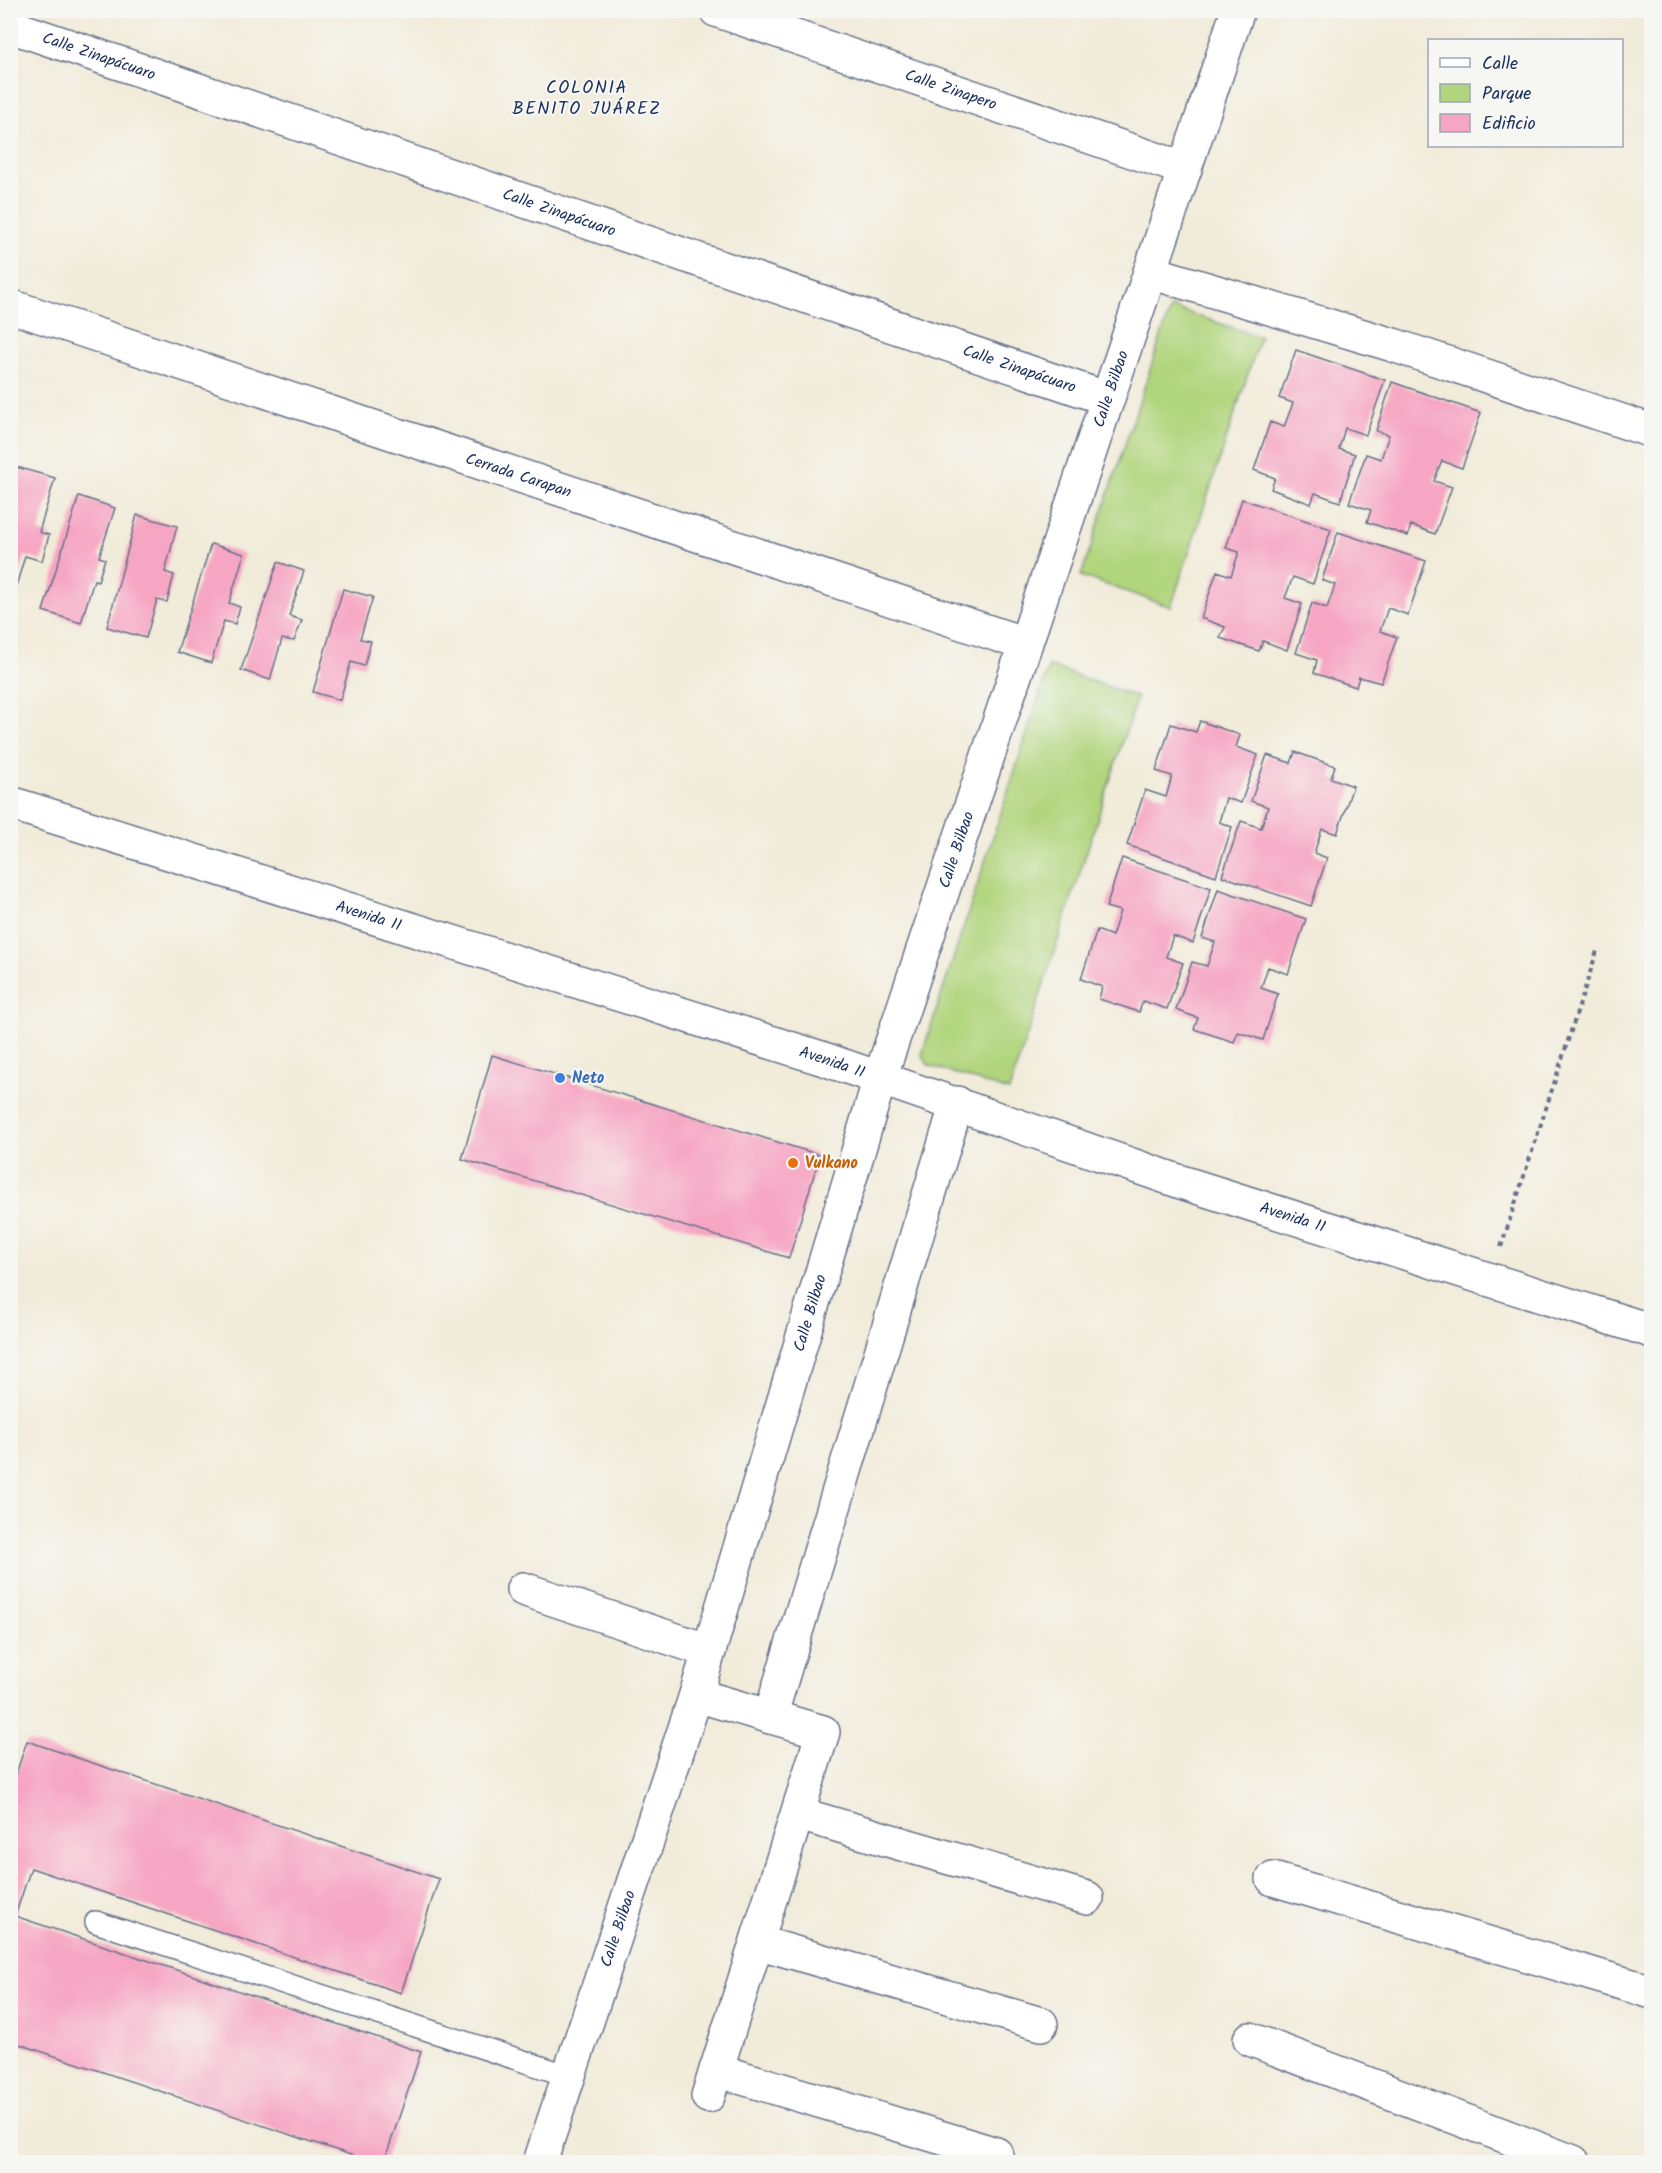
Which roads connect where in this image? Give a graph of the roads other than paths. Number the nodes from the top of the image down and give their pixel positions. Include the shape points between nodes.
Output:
1 (716, 10) edge
2 (1238, 10) edge
3 (10, 26) edge
4 (1185, 169) junction
5 (1150, 272) junction
6 (10, 306) edge
7 (1108, 399) junction
8 (1652, 431) edge
9 (1025, 644) junction
10 (10, 803) edge
11 (880, 1078) junction
12 (957, 1103) junction
13 (1652, 1331) edge
14 (523, 1590) dead end
15 (709, 1651) junction
16 (696, 1695) junction
17 (770, 1717) junction
18 (799, 1814) junction
19 (1273, 1880) dead end
20 (1087, 1898) dead end
21 (96, 1922) dead end
22 (758, 1942) junction
23 (1652, 1992) edge
24 (1041, 2024) dead end
25 (1250, 2039) dead end
26 (569, 2076) junction
27 (996, 2154) dead end
28 (540, 2163) edge
29 (1573, 2163) edge

1 - 4 street, Calle Zinapero
2 - 4 street, Calle Bilbao
3 - 7 street, Calle Zinapácuaro
4 - 5 street, Calle Bilbao
5 - 7 street, Calle Bilbao
5 - 8 street via 1394,345
6 - 9 street, Cerrada Carapan
7 - 9 street, Calle Bilbao
9 - 11 street, Calle Bilbao
10 - 11 street, Avenida 11
11 - 12 street, Avenida 11
11 - 15 street, Calle Bilbao
12 - 13 street, Avenida 11 via 1181,1182
12 - 17 street
14 - 15 street
15 - 16 street, Calle Bilbao
16 - 17 street
16 - 26 street, Calle Bilbao
17 - 18 street via 823,1732
18 - 20 street
18 - 22 street
19 - 23 street
21 - 26 lane
22 - 24 street
22 - 27 street via 712,2083
25 - 29 street
26 - 28 street, Calle Bilbao

